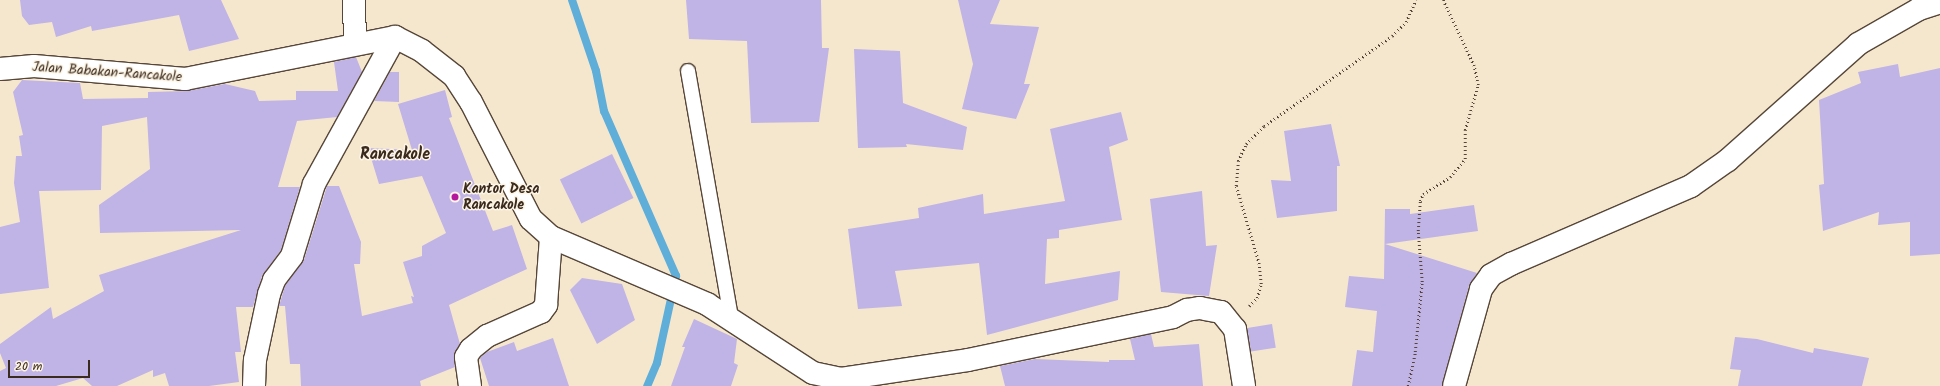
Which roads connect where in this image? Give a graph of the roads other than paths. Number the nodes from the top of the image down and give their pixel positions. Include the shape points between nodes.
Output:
1 (354, 0) edge
2 (1940, 2) edge
3 (395, 37) junction
4 (355, 43) junction
5 (0, 69) edge
6 (688, 71) dead end
7 (551, 237) junction
8 (731, 318) junction
9 (254, 386) edge
10 (470, 386) edge
11 (1244, 386) edge
12 (1454, 386) edge

1 - 4 street
2 - 12 street via 1919,9 1858,44 1728,160 1691,186 1491,275 1481,289
3 - 4 street, Jalan Babakan-Rancakole
3 - 7 street via 422,51 454,76 471,102 511,185 531,219
3 - 9 street via 314,184 292,256 274,280 268,294 255,360
4 - 5 street, Jalan Babakan-Rancakole via 185,79 34,66
6 - 8 lane
7 - 8 street via 706,304
7 - 10 street via 546,305 541,312 487,336 471,349 466,357
8 - 11 street via 813,373 841,379 968,360 1173,317 1200,308 1221,312 1230,322 1239,341

